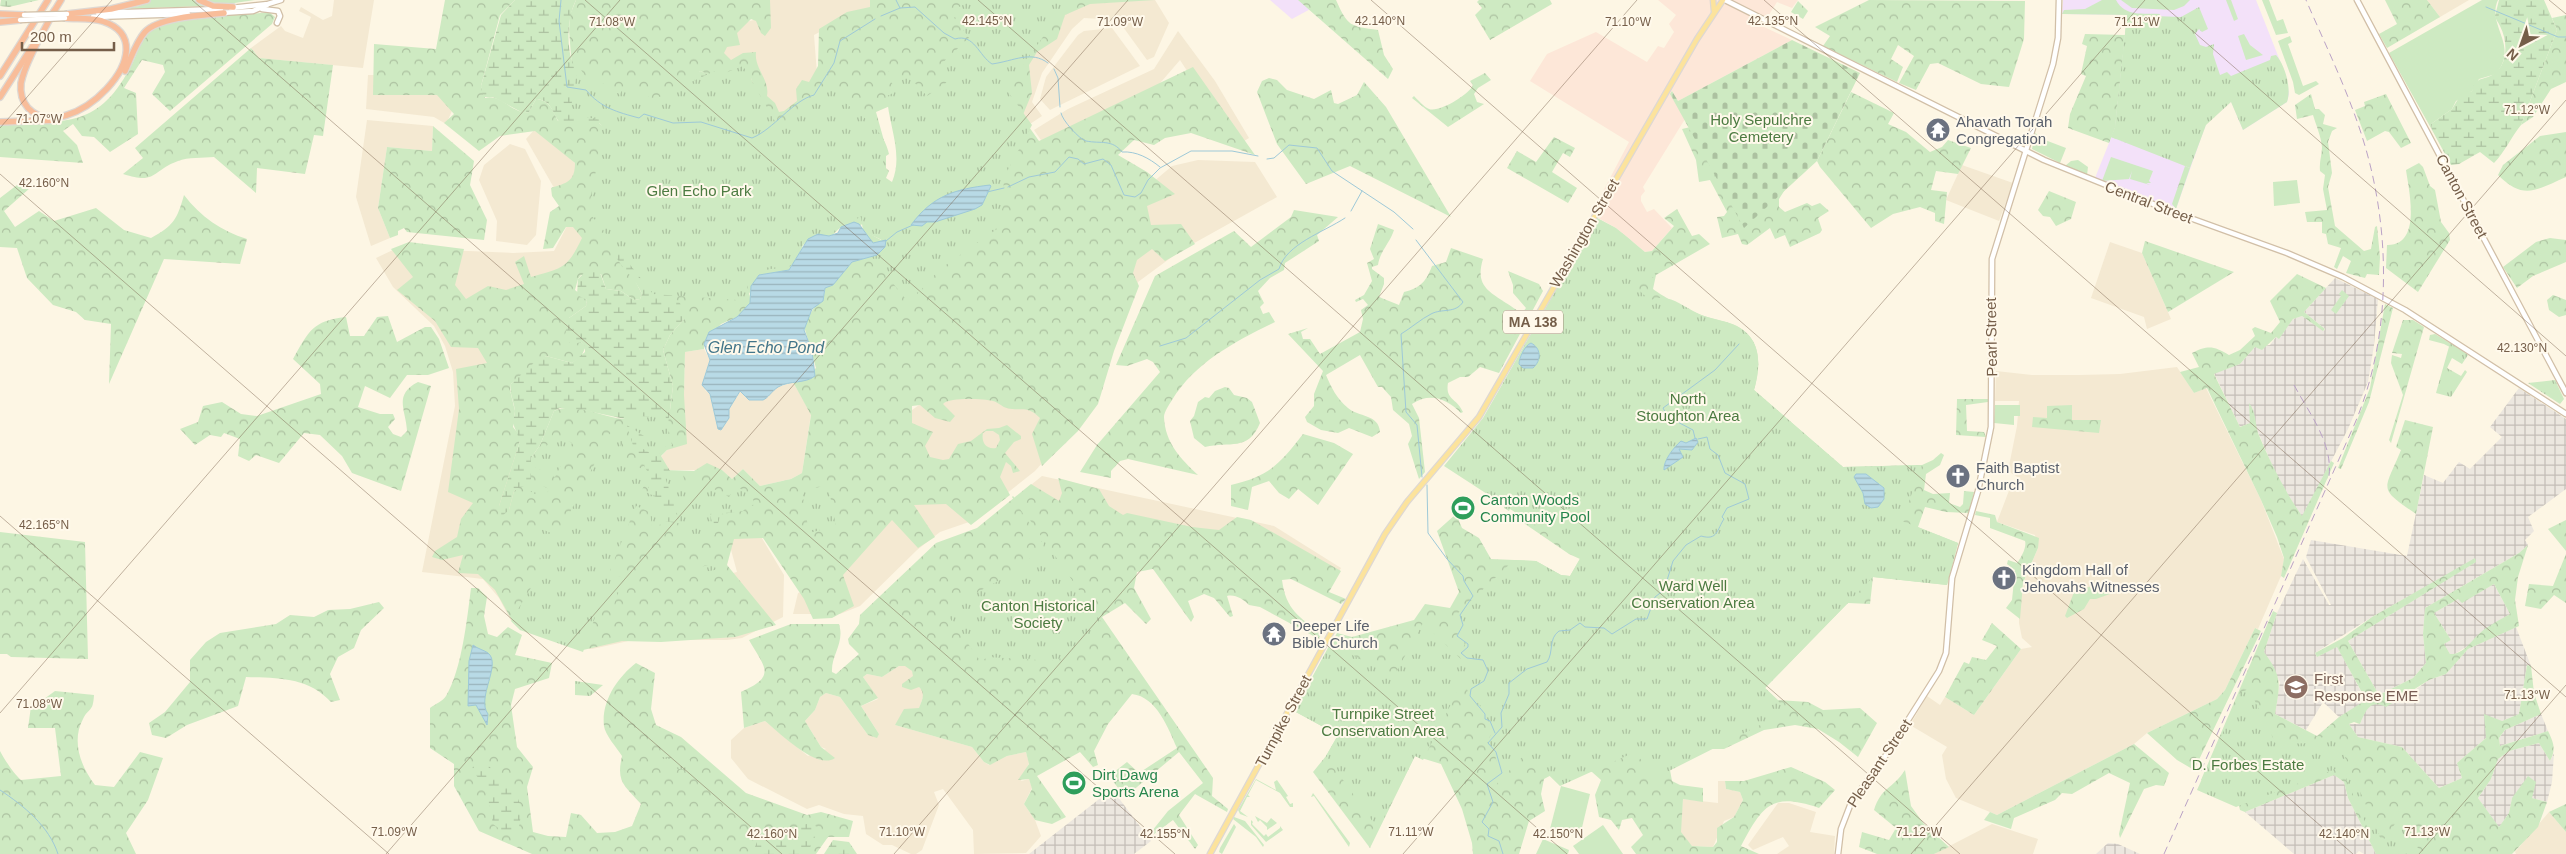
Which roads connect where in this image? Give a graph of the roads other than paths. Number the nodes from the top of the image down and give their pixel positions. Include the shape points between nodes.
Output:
1 (46, 0) edge
2 (61, 0) edge
3 (147, 0) edge
4 (199, 0) edge
5 (281, 0) edge
6 (1713, 0) edge
7 (1724, 0) edge
8 (2059, 0) edge
9 (2358, 0) edge
10 (268, 4) junction
11 (233, 7) junction
12 (54, 11) junction
13 (253, 11) junction
14 (1714, 11) junction
15 (224, 13) junction
16 (0, 15) edge
17 (66, 16) junction
18 (22, 17) junction
19 (0, 21) edge
20 (277, 23) dead end
21 (0, 75) edge
22 (0, 97) edge
23 (0, 122) edge
24 (2026, 152) junction
25 (2566, 392) edge
26 (2566, 413) edge
27 (1440, 463) joint
28 (1935, 677) joint
29 (1210, 854) edge
30 (1838, 854) edge

1 - 21 highway
2 - 12 highway
3 - 17 highway
4 - 11 highway via 213,6
5 - 10 main road
6 - 14 main road
7 - 14 main road, Washington Street / MA 138
7 - 24 main road, Central Street
8 - 24 main road, Pearl Street via 2056,54
9 - 25 main road, Canton Street
10 - 11 main road
10 - 13 main road
11 - 17 main road
12 - 17 highway via 21,84 24,103 42,116 69,113 93,102 111,85 126,56 124,40 113,27 98,20
12 - 22 highway
13 - 15 main road
13 - 20 main road via 277,10 280,15
14 - 27 main road, Washington Street / MA 138 via 1484,408
15 - 17 main road
15 - 23 highway via 166,22 148,30 138,42 114,88 82,112 54,120
16 - 18 highway
17 - 18 main road, bridge
18 - 19 highway
24 - 26 main road, Central Street via 2343,277 2405,310
24 - 28 main road, Pearl Street via 1992,259 1991,427 1978,492 1952,578 1946,653
27 - 29 main road, Turnpike Street / MA 138 via 1385,534
28 - 30 main road, Pleasant Street via 1886,755 1850,803

